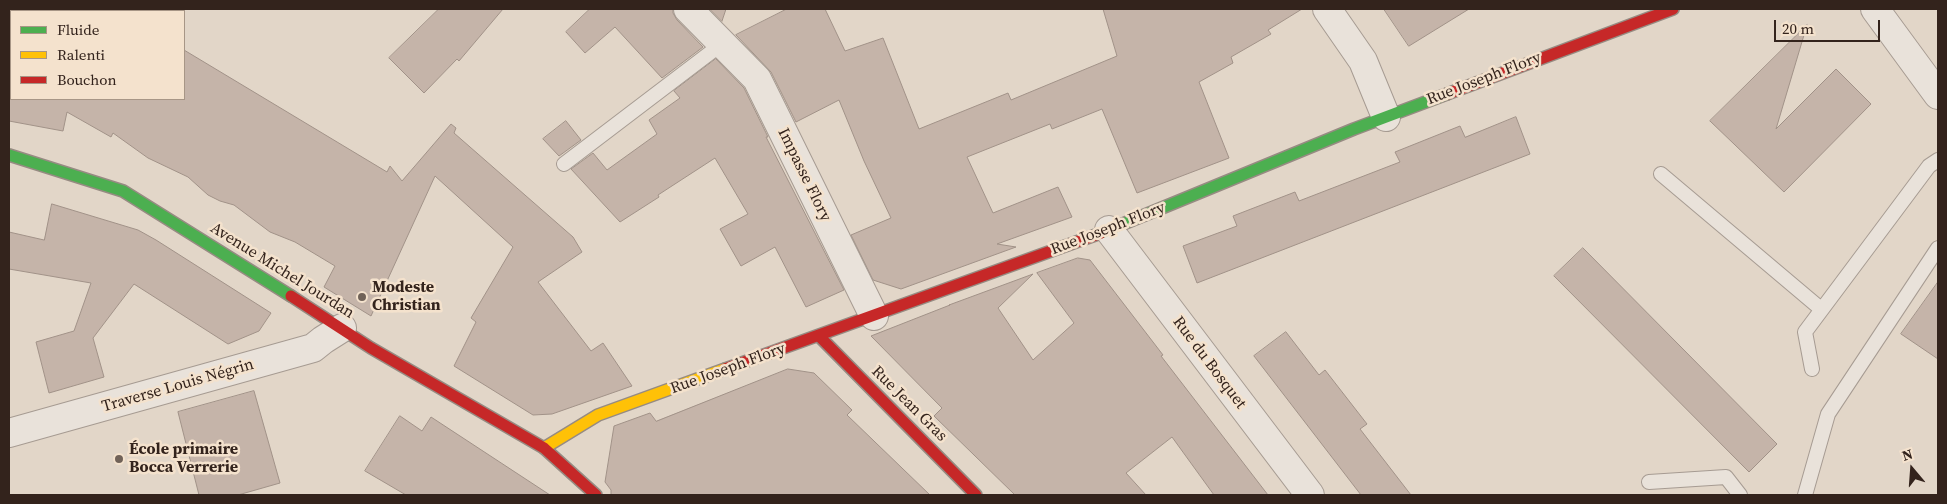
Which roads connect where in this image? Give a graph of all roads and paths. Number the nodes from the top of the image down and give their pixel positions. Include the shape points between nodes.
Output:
1 (688, 9) edge
2 (1327, 9) edge
3 (1673, 9) edge
4 (1874, 9) edge
5 (723, 43) junction
6 (1938, 95) edge
7 (1386, 117) junction
8 (9, 155) edge
9 (1938, 160) edge
10 (564, 164) dead end
11 (1661, 174) dead end
12 (1108, 230) junction
13 (1938, 248) edge
14 (1821, 309) junction
15 (874, 316) junction
16 (342, 328) junction
17 (819, 336) junction
18 (1812, 369) dead end
19 (9, 433) edge
20 (544, 448) junction
21 (1649, 482) dead end
22 (596, 495) edge
23 (976, 495) edge
24 (1310, 495) edge
25 (1740, 495) edge
26 (1805, 495) edge

1 - 5 street, Impasse Flory
2 - 7 street via 1363,61
3 - 7 street, Rue Joseph Flory
4 - 6 street
5 - 10 lane
5 - 15 street, Impasse Flory via 757,79
7 - 12 street, Rue Joseph Flory
8 - 16 street, Avenue Michel Jourdan via 123,191
9 - 14 lane via 1929,166
11 - 14 lane
12 - 15 street, Rue Joseph Flory
12 - 24 street, Rue du Bosquet
13 - 26 lane via 1828,414
14 - 18 lane via 1805,332
15 - 17 street, Rue Joseph Flory
16 - 19 street, Traverse Louis Négrin via 314,348
16 - 20 street, Avenue Michel Jourdan
17 - 20 street, Rue Joseph Flory via 598,415
17 - 23 street, Rue Jean Gras
20 - 22 street, Avenue Michel Jourdan
21 - 25 lane via 1726,477

